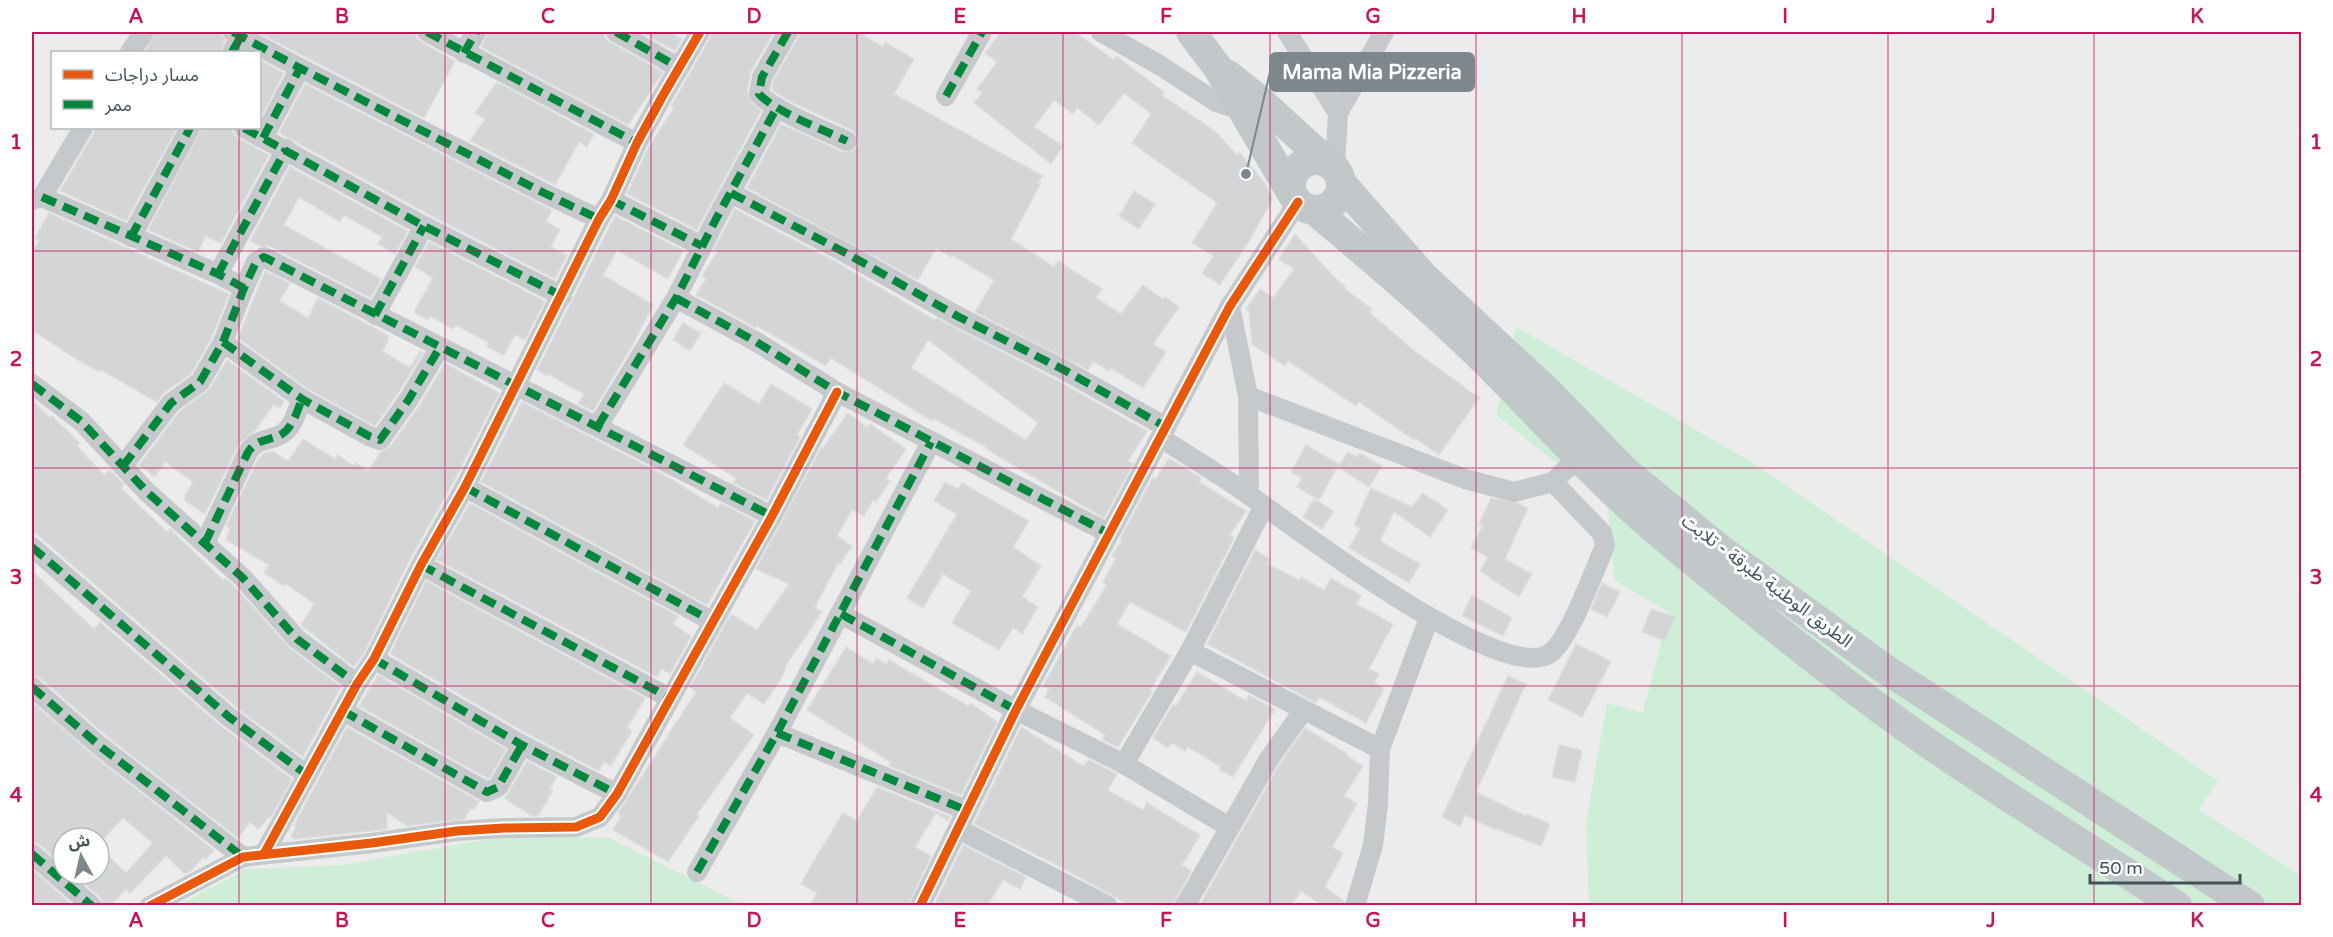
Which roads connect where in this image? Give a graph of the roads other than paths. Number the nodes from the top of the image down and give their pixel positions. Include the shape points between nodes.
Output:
1 (144, 32) edge
2 (427, 32) edge
3 (476, 32) edge
4 (616, 32) edge
5 (700, 32) edge
6 (788, 32) edge
7 (982, 32) edge
8 (1101, 32) edge
9 (1191, 32) edge
10 (1287, 32) edge
11 (1384, 32) edge
12 (236, 40) edge
13 (131, 51) edge
14 (464, 53) junction
15 (678, 67) junction
16 (300, 68) junction
17 (946, 96) dead end
18 (1250, 104) junction
19 (777, 107) junction
20 (1338, 113) junction
21 (82, 129) edge
22 (189, 129) edge
23 (246, 129) edge
24 (264, 138) junction
25 (847, 141) dead end
26 (637, 143) junction
27 (286, 149) junction
28 (1334, 171) junction
29 (732, 193) junction
30 (37, 199) edge
31 (611, 200) junction
32 (1301, 202) junction
33 (599, 219) junction
34 (424, 226) junction
35 (131, 237) junction
36 (702, 246) junction
37 (218, 274) junction
38 (244, 288) junction
39 (562, 296) junction
40 (676, 298) junction
41 (1230, 306) junction
42 (375, 315) junction
43 (223, 342) junction
44 (440, 347) junction
45 (32, 384) edge
46 (516, 386) junction
47 (837, 392) junction
48 (1248, 396) junction
49 (302, 399) junction
50 (598, 426) junction
51 (1164, 433) junction
52 (931, 442) junction
53 (1578, 457) junction
54 (123, 466) junction
55 (1553, 482) junction
56 (465, 487) junction
57 (1256, 500) junction
58 (772, 516) junction
59 (1108, 533) junction
60 (205, 543) junction
61 (32, 547) edge
62 (421, 565) junction
63 (841, 614) junction
64 (1429, 618) junction
65 (712, 621) junction
66 (1190, 651) junction
67 (374, 659) junction
68 (357, 684) junction
69 (32, 687) edge
70 (670, 698) junction
71 (1016, 710) junction
72 (344, 711) junction
73 (1303, 711) junction
74 (777, 733) junction
75 (522, 745) junction
76 (1380, 749) junction
77 (1124, 764) junction
78 (307, 774) junction
79 (617, 794) junction
80 (966, 810) junction
81 (1229, 827) junction
82 (958, 829) junction
83 (32, 854) edge
84 (264, 854) junction
85 (243, 856) junction
86 (697, 872) dead end
87 (92, 906) edge
88 (150, 906) edge
89 (920, 906) edge
90 (1108, 906) edge
91 (1185, 906) edge
92 (1355, 906) edge
93 (2177, 906) edge
94 (2250, 906) edge

1 - 13 street
2 - 14 street
3 - 14 street
4 - 15 street
5 - 15 street
6 - 19 street via 760,87 759,94 764,100
7 - 17 street
8 - 18 street via 1215,102
9 - 18 main road, الطريق الوطنية طبرقة - تلابت
10 - 20 street
11 - 20 street
12 - 16 street
14 - 26 street
15 - 26 street
16 - 24 street
16 - 33 street
18 - 28 main road, الطريق الوطنية طبرقة - تلابت
18 - 32 main road, الطريق الوطنية طبرقة - تلابت
19 - 25 street
19 - 29 street
20 - 28 street
21 - 30 street
22 - 35 street
23 - 24 street
24 - 27 street
26 - 31 street
27 - 34 street
27 - 37 street
28 - 32 main road via 1337,200 1323,210
28 - 32 main road via 1310,160 1302,164 1292,177
28 - 94 main road, الطريق الوطنية طبرقة - تلابت via 1424,277 1545,389 1626,472 1725,553 1882,667
29 - 36 street
29 - 51 street via 1066,371
30 - 35 street
31 - 33 street
31 - 36 street
32 - 41 street
32 - 53 main road, الطريق الوطنية طبرقة - تلابت via 1415,295
33 - 39 street
34 - 39 street
34 - 42 street
35 - 37 street
36 - 40 street
37 - 38 street
38 - 42 street via 256,262 264,257
38 - 43 street
39 - 46 street
40 - 47 street
40 - 50 street
41 - 48 street
41 - 51 street
42 - 44 street
43 - 49 street
43 - 54 street via 201,382 171,403
44 - 46 street
44 - 49 street via 382,439 369,436
45 - 54 street via 81,421
46 - 50 street
46 - 56 street
47 - 52 street
47 - 58 street
48 - 55 street via 1466,479 1514,492
48 - 57 street
49 - 60 street via 280,435 259,441 248,452
50 - 58 street
51 - 57 street
51 - 59 street
52 - 59 street
52 - 63 street
53 - 55 street
53 - 93 main road, الطريق الوطنية طبرقة - تلابت via 1664,536 1773,626 1913,733
54 - 60 street
55 - 64 street via 1602,533 1605,546 1563,639 1549,654 1531,660 1511,656
56 - 62 street
56 - 65 street
57 - 64 street
57 - 66 street
58 - 65 street
59 - 71 street
60 - 68 street via 243,578 297,639
61 - 78 street via 229,717
62 - 67 street
62 - 70 street
63 - 71 street
63 - 74 street
64 - 76 street
65 - 70 street
66 - 73 street
66 - 77 street
67 - 68 street
67 - 75 street
68 - 72 street
69 - 85 street via 101,747
70 - 79 street
71 - 77 street
71 - 80 street
72 - 75 street via 487,792 498,787
72 - 78 street
73 - 76 street
73 - 81 street
74 - 80 street
74 - 86 street
75 - 79 street
76 - 92 street via 1373,845
77 - 81 street
78 - 84 street
79 - 84 street via 600,817 576,827 457,831
80 - 82 street
81 - 91 street
82 - 89 street
82 - 90 street
83 - 87 street
84 - 85 street
85 - 88 street

